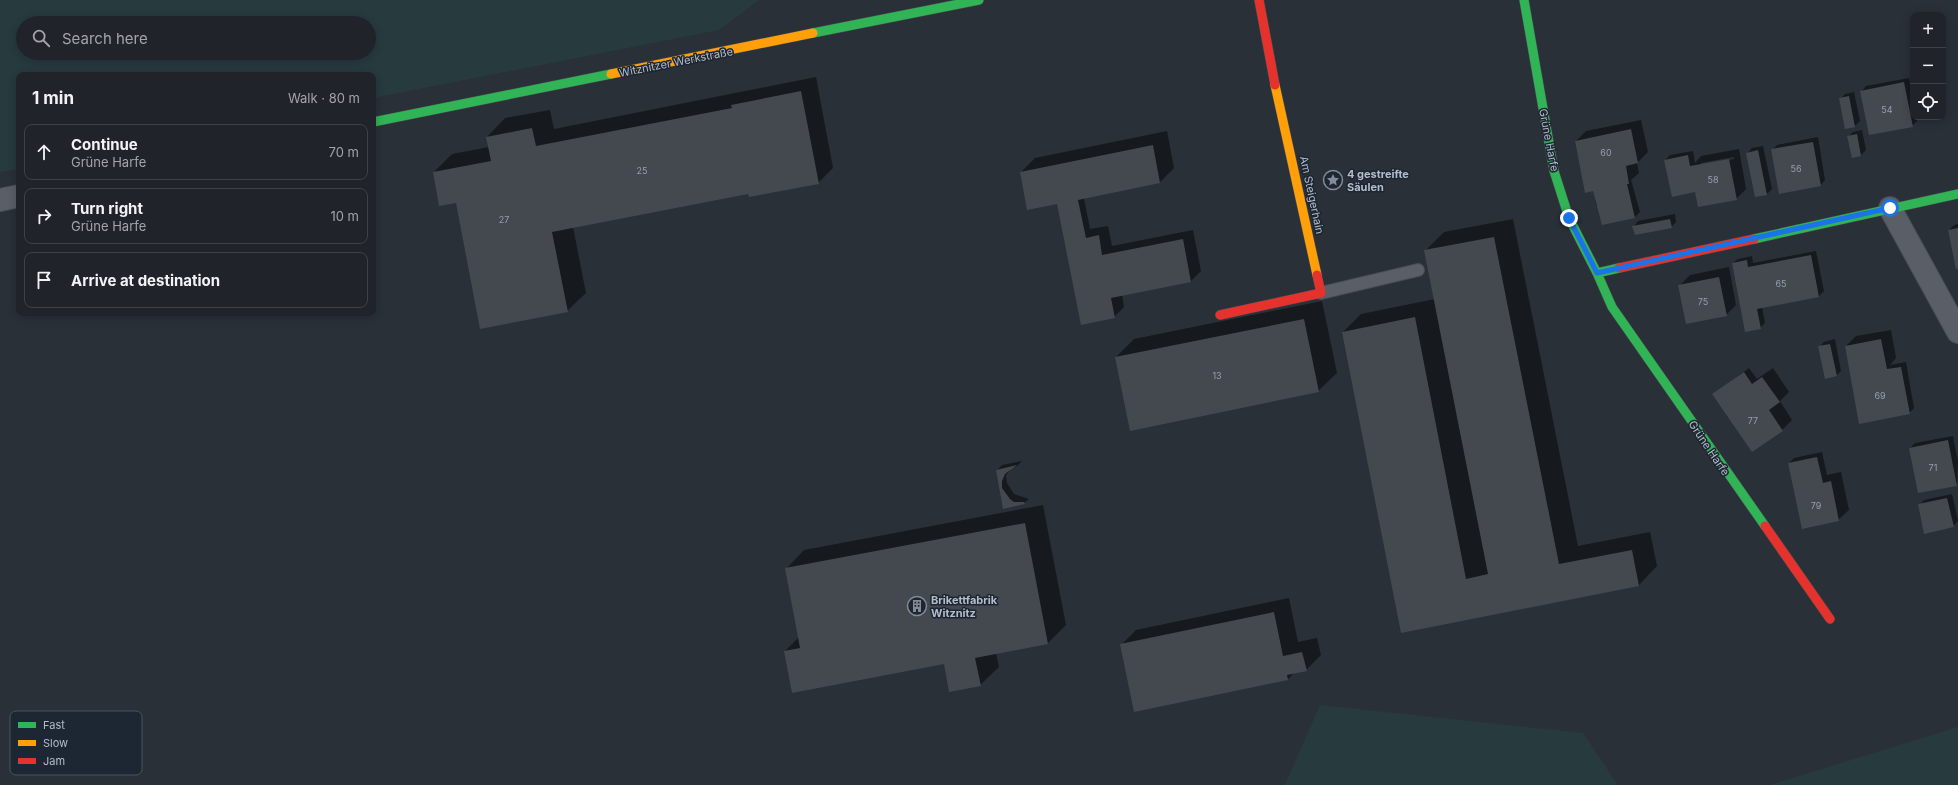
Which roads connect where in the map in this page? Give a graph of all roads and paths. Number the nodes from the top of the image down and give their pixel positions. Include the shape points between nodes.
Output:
1 (979, 0) edge
2 (1259, 0) edge
3 (1524, 0) edge
4 (376, 121) edge
5 (1958, 194) edge
6 (16, 197) edge
7 (0, 200) edge
8 (1890, 208) junction
9 (1418, 270) dead end
10 (1597, 273) junction
11 (1321, 293) junction
12 (1220, 315) dead end
13 (1958, 332) edge
14 (1830, 619) dead end

1 - 4 street, Witznitzer Werkstraße
2 - 11 street, Am Steigerhain via 1270,62
3 - 10 street, Grüne Harfe via 1554,171 1569,218
5 - 8 street
6 - 7 street
8 - 10 street
8 - 13 street
9 - 11 lane
10 - 14 street, Grüne Harfe via 1612,307
11 - 12 street

